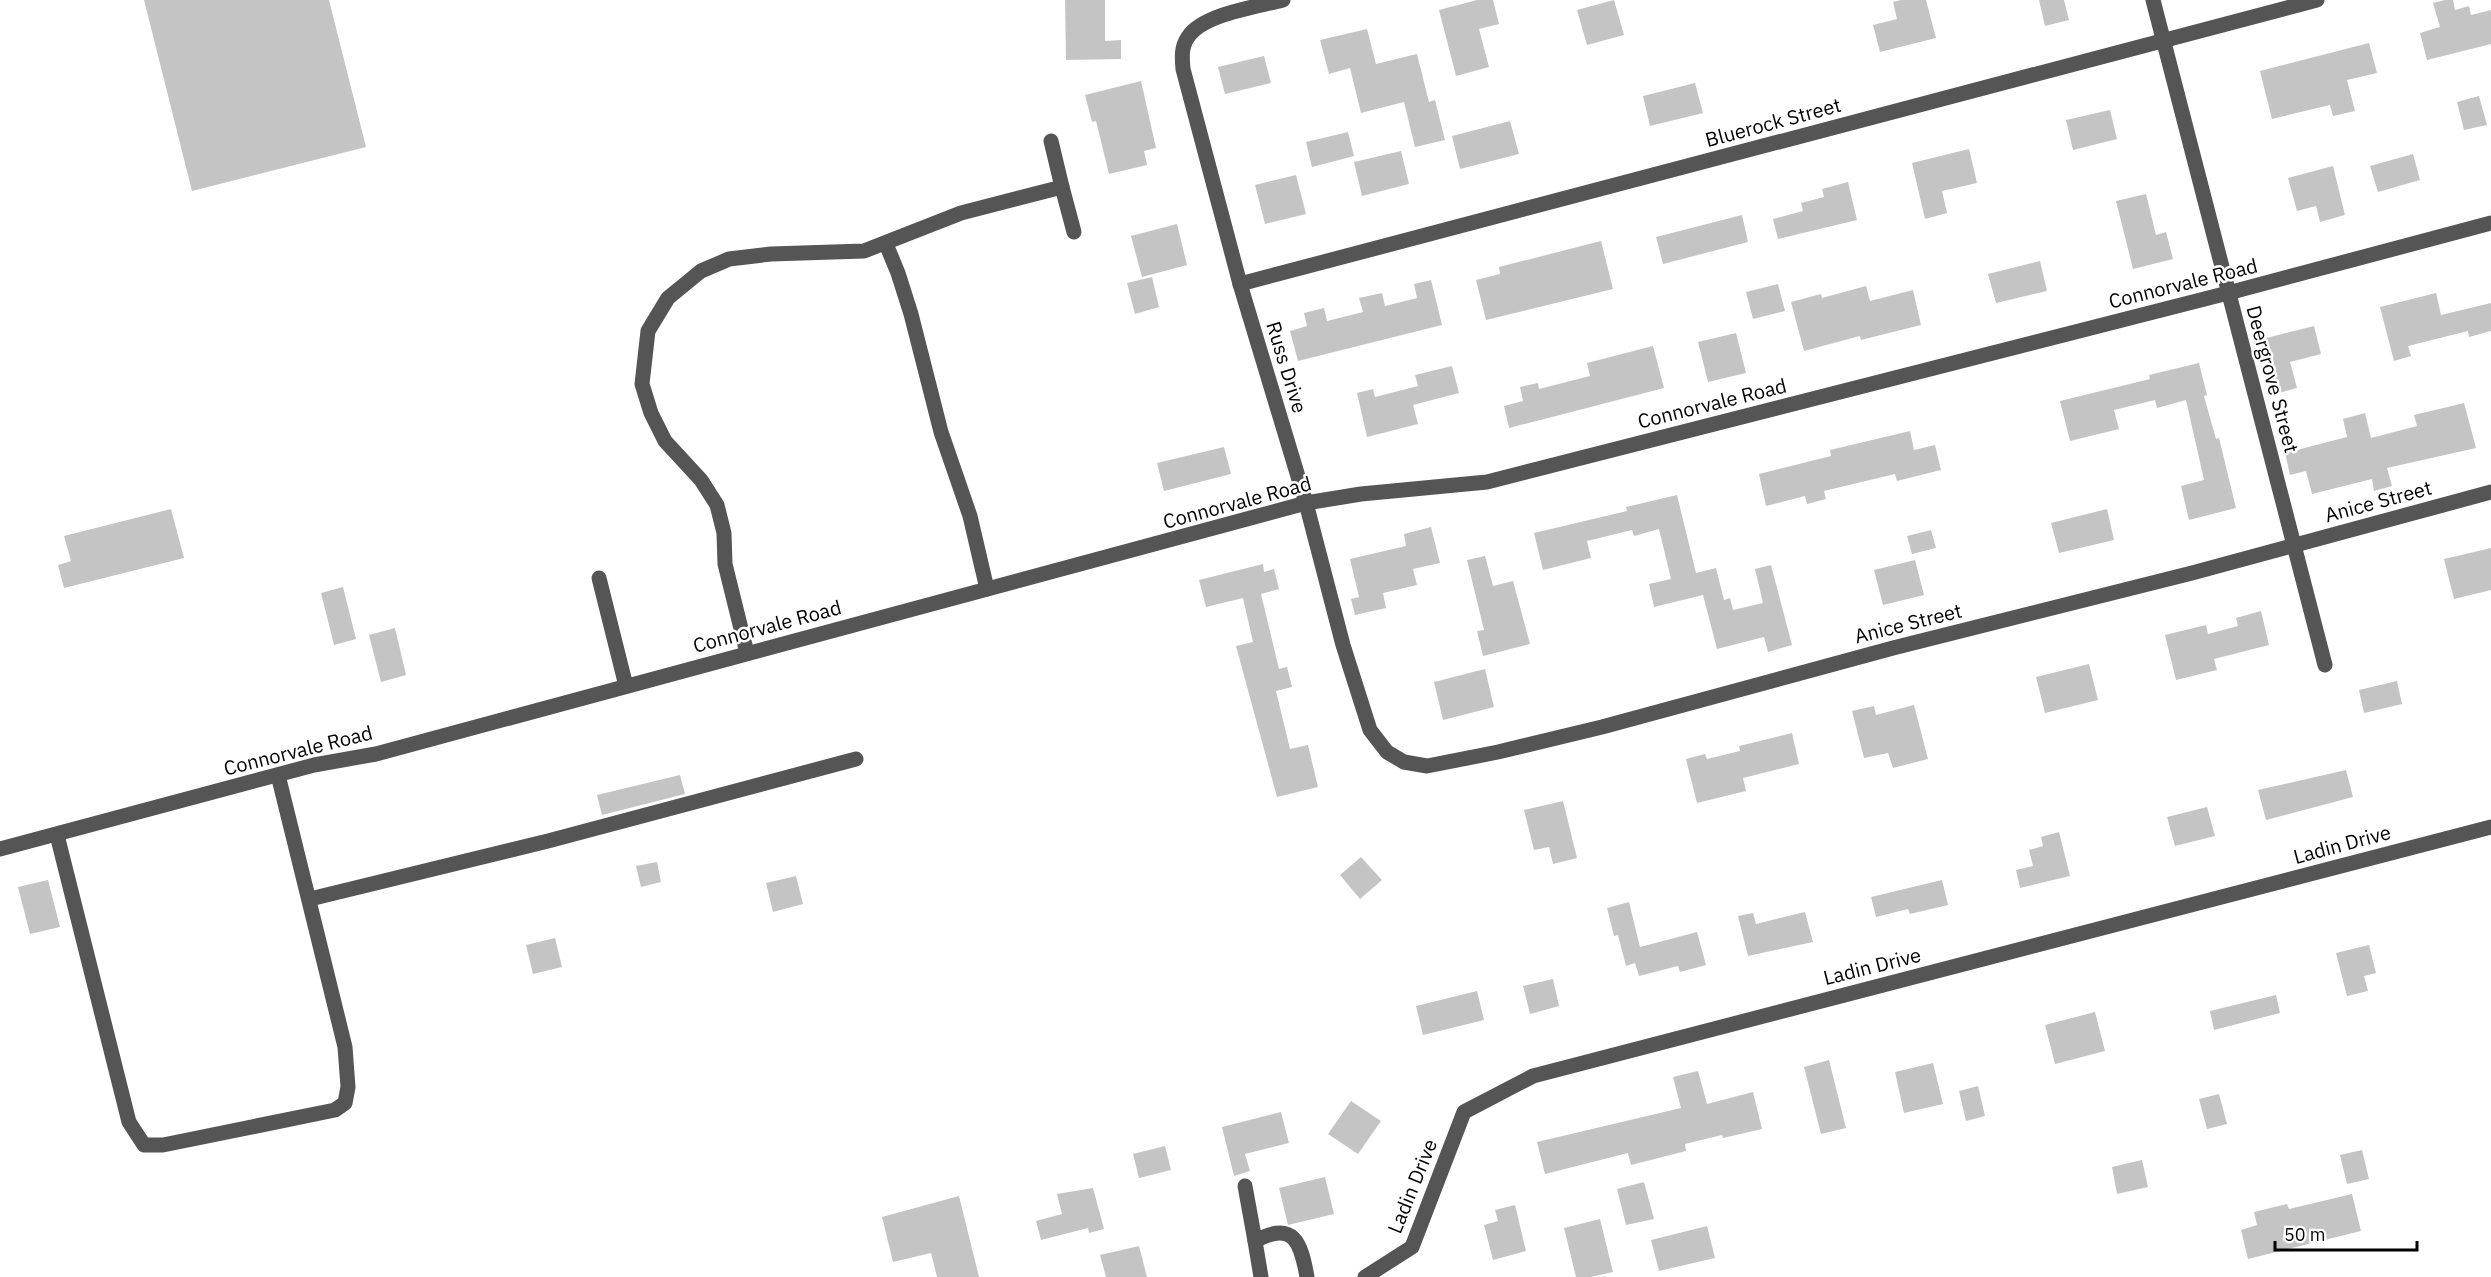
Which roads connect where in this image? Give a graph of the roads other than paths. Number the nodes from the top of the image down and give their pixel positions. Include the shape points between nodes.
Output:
1 (1283, 0) edge
2 (2152, 0) edge
3 (2317, 0) edge
4 (2163, 40) junction
5 (1051, 141) dead end
6 (1062, 187) junction
7 (2491, 223) edge
8 (1074, 232) dead end
9 (886, 244) junction
10 (1240, 284) junction
11 (2228, 293) junction
12 (2491, 492) edge
13 (1306, 503) junction
14 (2295, 545) junction
15 (599, 578) dead end
16 (987, 589) junction
17 (747, 653) junction
18 (2325, 665) dead end
19 (626, 686) junction
20 (1363, 707) joint
21 (856, 759) dead end
22 (278, 775) junction
23 (2491, 827) edge
24 (57, 835) junction
25 (0, 849) edge
26 (310, 899) junction
27 (1245, 1186) dead end
28 (1255, 1241) junction
29 (1261, 1277) edge
30 (1307, 1277) edge
31 (1365, 1277) edge

1 - 10 street, Russ Drive via 1201,24 1187,37 1182,53
2 - 4 street, Deergrove Street
3 - 4 street, Bluerock Street
4 - 10 street, Bluerock Street
4 - 11 street, Deergrove Street
5 - 6 street
6 - 8 street
6 - 9 street via 961,213
7 - 11 street, Connorvale Road
9 - 16 street via 911,314 941,432 970,516
9 - 17 street via 864,251 729,259 701,271 668,298 648,332 642,384 665,441 717,505 724,533 724,564
10 - 13 street, Russ Drive
11 - 13 street, Connorvale Road via 1487,482
11 - 14 street, Deergrove Street
12 - 14 street, Anice Street
13 - 16 street, Connorvale Road
13 - 20 street, Russ Drive
14 - 18 street, Deergrove Street
14 - 20 street, Anice Street via 1602,727 1427,766 1404,762 1387,752 1370,730
15 - 19 street
16 - 17 street, Connorvale Road
17 - 19 street, Connorvale Road
19 - 22 street, Connorvale Road via 376,754
21 - 26 street
22 - 24 street, Connorvale Road
22 - 26 street
23 - 31 street, Ladin Drive via 1533,1076 1464,1112 1412,1247
24 - 25 street, Connorvale Road
24 - 26 street via 129,1122 144,1145 164,1145 335,1110 345,1103 345,1047
27 - 28 street
28 - 29 street
28 - 30 street via 1273,1233 1292,1236 1298,1241

